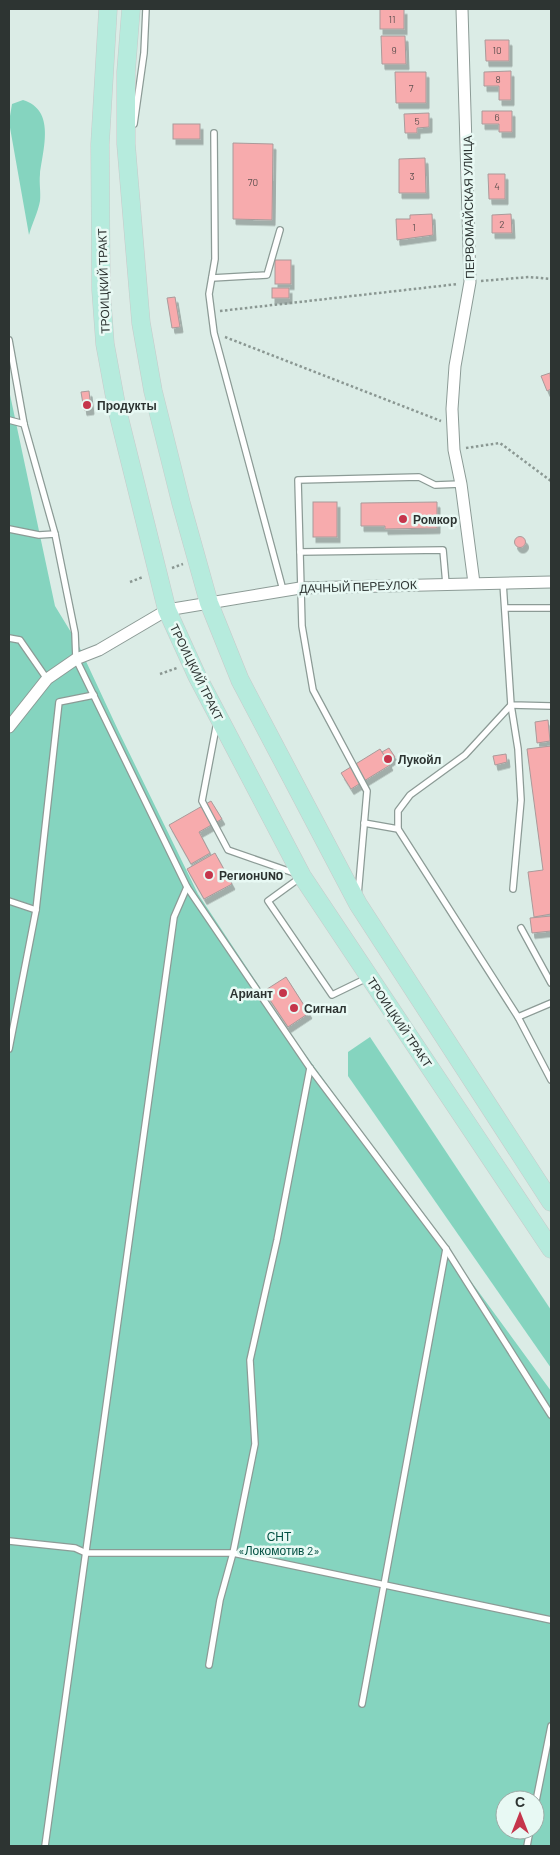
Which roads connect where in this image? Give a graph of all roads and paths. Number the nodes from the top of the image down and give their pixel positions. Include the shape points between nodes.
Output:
1 (104, 9) edge
2 (108, 9) edge
3 (131, 9) edge
4 (146, 9) edge
5 (462, 9) edge
6 (106, 27) junction
7 (214, 134) dead end
8 (128, 169) junction
9 (280, 230) dead end
10 (212, 278) junction
11 (551, 279) edge
12 (470, 282) junction
13 (211, 312) junction
14 (214, 333) junction
15 (9, 340) edge
16 (9, 420) edge
17 (24, 424) junction
18 (452, 425) junction
19 (454, 450) junction
20 (551, 481) edge
21 (461, 484) junction
22 (9, 529) edge
23 (55, 534) junction
24 (300, 552) junction
25 (503, 582) junction
26 (551, 582) edge
27 (474, 583) junction
28 (446, 584) junction
29 (300, 588) junction
30 (283, 590) junction
31 (209, 603) junction
32 (505, 608) junction
33 (551, 608) edge
34 (168, 610) junction
35 (9, 638) edge
36 (76, 659) junction
37 (46, 679) junction
38 (94, 695) junction
39 (511, 705) junction
40 (551, 706) edge
41 (218, 715) junction
42 (9, 727) edge
43 (364, 823) junction
44 (398, 829) junction
45 (302, 876) junction
46 (187, 887) junction
47 (513, 889) dead end
48 (9, 901) edge
49 (358, 904) junction
50 (36, 910) junction
51 (521, 928) dead end
52 (370, 976) junction
53 (551, 983) edge
54 (551, 1003) edge
55 (518, 1017) junction
56 (11, 1024) edge
57 (9, 1049) edge
58 (310, 1068) junction
59 (551, 1080) edge
60 (551, 1202) edge
61 (446, 1249) junction
62 (551, 1249) edge
63 (551, 1415) edge
64 (9, 1541) edge
65 (86, 1554) junction
66 (233, 1554) junction
67 (384, 1586) junction
68 (551, 1620) edge
69 (209, 1665) dead end
70 (362, 1704) dead end
71 (551, 1726) edge
72 (538, 1790) edge
73 (45, 1846) edge

1 - 6 lane
2 - 6 main road, ТРОИЦКИЙ ТРАКТ
3 - 8 main road via 126,72
4 - 8 lane via 144,53
5 - 12 street, ПЕРВОМАЙСКАЯ УЛИЦА
6 - 34 main road, ТРОИЦКИЙ ТРАКТ via 100,144 101,290 105,344 117,409
7 - 10 lane via 215,259
8 - 31 main road via 141,323 153,391
9 - 10 lane via 267,275
10 - 13 lane via 209,294
11 - 12 path via 529,277
12 - 13 path
12 - 18 street, ПЕРВОМАЙСКАЯ УЛИЦА via 454,366
13 - 14 lane
14 - 18 path
14 - 30 lane
15 - 17 lane
16 - 17 lane
17 - 23 lane
18 - 19 street, ПЕРВОМАЙСКАЯ УЛИЦА
19 - 20 path via 500,443
19 - 21 street, ПЕРВОМАЙСКАЯ УЛИЦА
21 - 24 lane via 435,485 419,477 298,480
21 - 27 street, ПЕРВОМАЙСКАЯ УЛИЦА
22 - 23 lane via 39,535
23 - 36 lane via 75,634
24 - 28 lane via 443,550
24 - 29 lane
25 - 26 street, ДАЧНЫЙ ПЕРЕУЛОК
25 - 27 street, ДАЧНЫЙ ПЕРЕУЛОК
25 - 32 lane
27 - 28 street, ДАЧНЫЙ ПЕРЕУЛОК
28 - 29 street, ДАЧНЫЙ ПЕРЕУЛОК
29 - 30 street, ДАЧНЫЙ ПЕРЕУЛОК
29 - 43 lane via 302,626 313,690 367,791
30 - 31 street, ДАЧНЫЙ ПЕРЕУЛОК
31 - 34 street, ДАЧНЫЙ ПЕРЕУЛОК
31 - 49 main road via 240,680
32 - 33 lane
32 - 39 lane
34 - 36 street
34 - 41 main road, ТРОИЦКИЙ ТРАКТ
35 - 37 lane via 20,640
36 - 37 street
36 - 38 lane
37 - 42 street
38 - 46 lane
38 - 50 lane via 59,702
39 - 40 lane
39 - 44 lane via 465,755 410,795 398,810
39 - 47 lane via 521,800
41 - 45 main road, ТРОИЦКИЙ ТРАКТ
41 - 45 lane via 202,802 228,850
43 - 44 lane
43 - 49 lane
44 - 55 lane
45 - 52 main road, ТРОИЦКИЙ ТРАКТ
45 - 52 lane via 268,901 332,995
46 - 58 lane
46 - 65 lane via 174,917
48 - 50 lane
49 - 60 main road
50 - 56 lane
51 - 53 lane
52 - 62 main road, ТРОИЦКИЙ ТРАКТ
54 - 55 lane
55 - 59 lane
56 - 57 lane
58 - 61 lane
58 - 66 lane via 250,1360 254,1444
61 - 63 lane
61 - 67 lane
64 - 65 lane via 75,1548
65 - 66 lane
65 - 73 lane
66 - 67 lane
66 - 69 lane via 220,1600
67 - 68 lane
67 - 70 lane
71 - 72 lane

